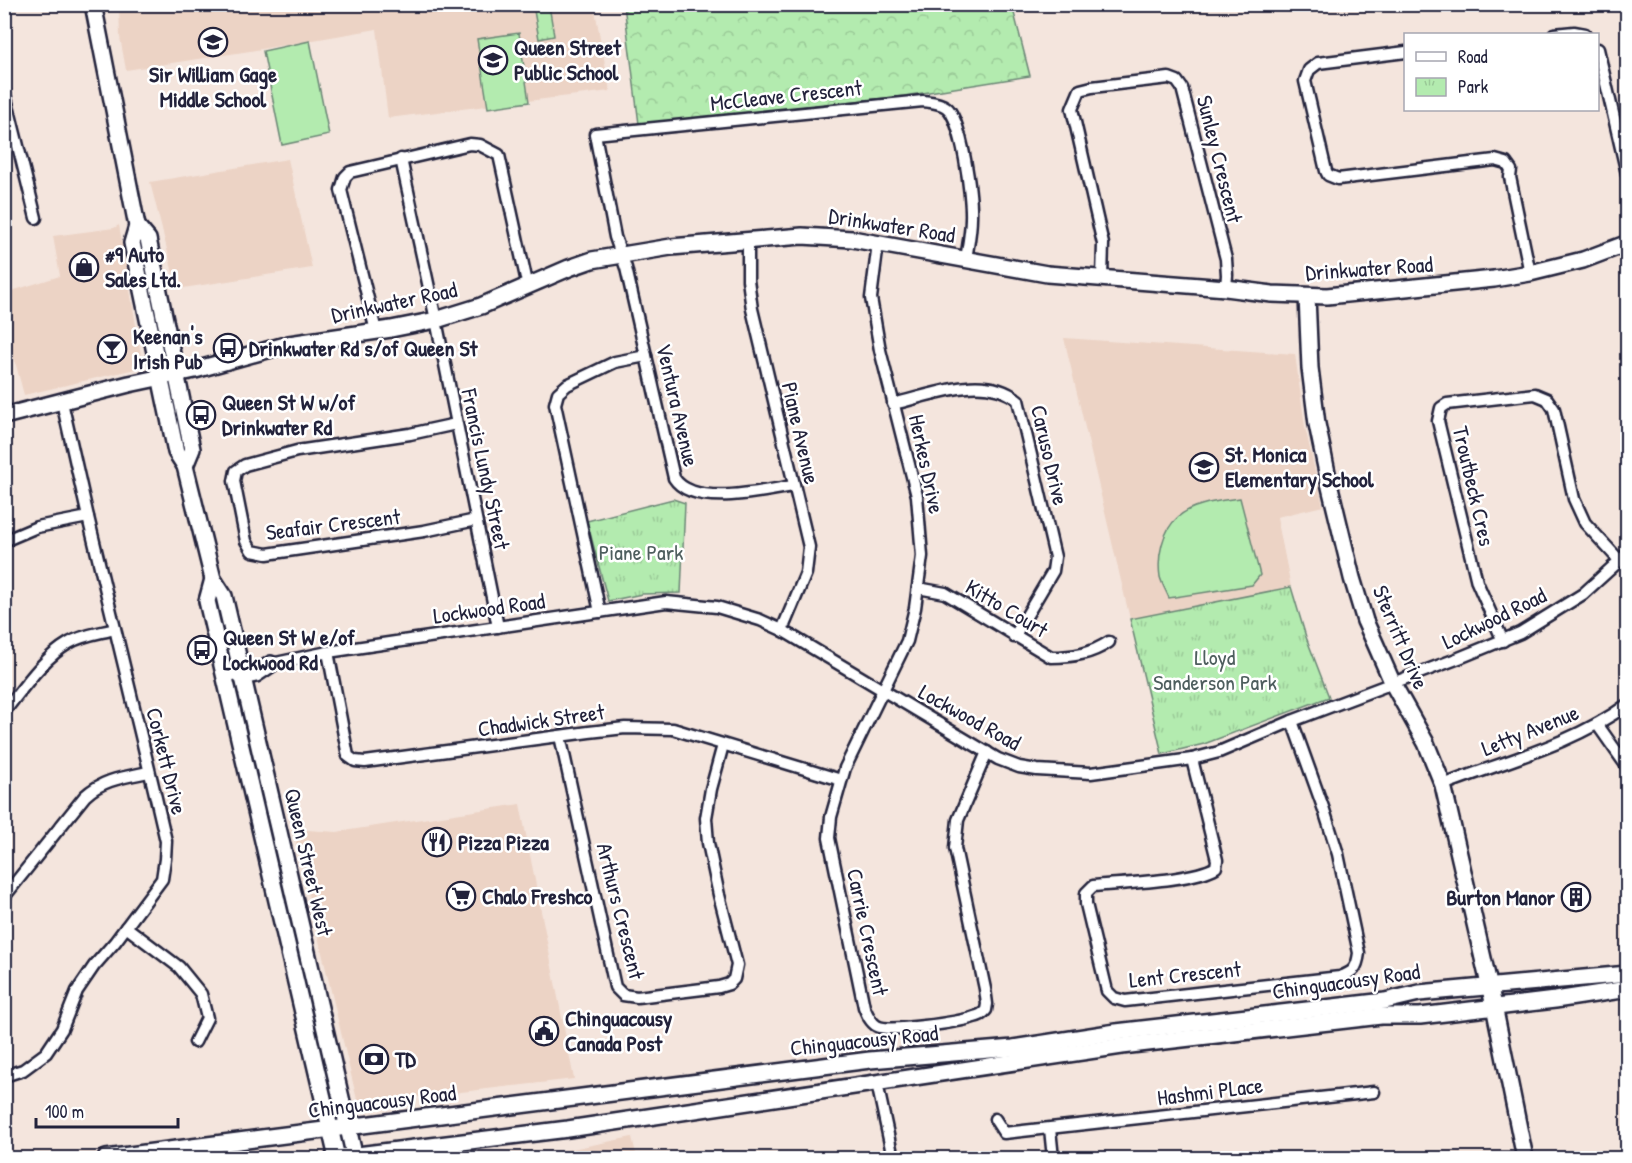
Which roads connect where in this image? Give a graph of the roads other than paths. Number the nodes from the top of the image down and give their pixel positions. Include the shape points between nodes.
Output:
1 (93, 4) edge
2 (1564, 33) edge
3 (1580, 33) edge
4 (1404, 52) edge
5 (1599, 53) edge
6 (4, 90) edge
7 (401, 159) junction
8 (1628, 177) edge
9 (36, 218) dead end
10 (137, 226) junction
11 (748, 239) junction
12 (878, 243) junction
13 (1628, 243) edge
14 (622, 255) junction
15 (966, 259) junction
16 (1530, 273) junction
17 (1102, 278) junction
18 (528, 286) junction
19 (1226, 288) junction
20 (1307, 296) junction
21 (436, 320) junction
22 (376, 332) junction
23 (646, 356) junction
24 (177, 374) junction
25 (160, 378) junction
26 (62, 402) junction
27 (893, 404) junction
28 (4, 416) edge
29 (456, 424) junction
30 (185, 466) junction
31 (793, 486) junction
32 (88, 517) junction
33 (476, 520) junction
34 (4, 541) edge
35 (1623, 557) edge
36 (213, 579) junction
37 (918, 588) junction
38 (207, 601) junction
39 (600, 612) junction
40 (230, 620) junction
41 (498, 627) junction
42 (115, 629) junction
43 (782, 630) junction
44 (1014, 637) junction
45 (1503, 641) junction
46 (1109, 642) dead end
47 (328, 652) junction
48 (271, 664) junction
49 (242, 677) junction
50 (1393, 684) junction
51 (884, 690) junction
52 (1628, 704) edge
53 (4, 712) edge
54 (1292, 721) junction
55 (1597, 724) junction
56 (560, 736) junction
57 (723, 745) junction
58 (987, 752) junction
59 (1192, 759) junction
60 (1628, 768) edge
61 (149, 772) junction
62 (841, 780) junction
63 (1443, 784) junction
64 (285, 862) junction
65 (268, 866) junction
66 (4, 897) edge
67 (126, 927) junction
68 (1628, 974) edge
69 (1489, 986) junction
70 (1628, 989) edge
71 (1494, 1006) junction
72 (195, 1042) dead end
73 (4, 1076) edge
74 (877, 1083) junction
75 (1374, 1092) dead end
76 (995, 1119) dead end
77 (348, 1128) junction
78 (1050, 1129) junction
79 (331, 1130) junction
80 (355, 1157) edge
81 (106, 1158) edge
82 (336, 1158) edge
83 (893, 1158) edge
84 (1053, 1158) edge
85 (1525, 1158) edge

1 - 10 main road, Queen Street West
2 - 3 street
4 - 16 street via 1312,65 1305,81 1328,175 1338,179 1495,160 1506,163 1511,170
5 - 8 street
6 - 9 street
7 - 18 street via 470,144 499,154
7 - 21 street, Francis Lundy Street
7 - 22 street via 350,172 341,190
10 - 24 main road, Queen Street West via 148,239
10 - 25 main road, Queen Street West via 132,243
11 - 12 main road, Drinkwater Road via 802,236
11 - 14 main road, Drinkwater Road
11 - 31 street, Piane Avenue via 752,309
12 - 15 main road, Drinkwater Road
12 - 27 street, Herkes Drive via 871,298
13 - 16 main road, Drinkwater Road via 1583,260
14 - 15 street, McCleave Crescent via 595,134 923,101 947,108 964,154 971,218
14 - 18 main road, Drinkwater Road via 581,263
14 - 23 street, Ventura Avenue
15 - 17 main road, Drinkwater Road via 1047,274
16 - 20 main road, Drinkwater Road via 1348,295
17 - 19 main road, Drinkwater Road
17 - 19 street, Sunley Crescent via 1103,244 1072,109 1075,99 1080,90 1092,87 1169,78 1182,88 1226,259
18 - 21 main road, Drinkwater Road
19 - 20 main road, Drinkwater Road
20 - 50 main road, Sterritt Drive via 1310,368 1330,487 1365,621
21 - 22 main road, Drinkwater Road
21 - 29 street, Francis Lundy Street
22 - 24 main road, Drinkwater Road via 289,344
23 - 31 street, Ventura Avenue via 674,477 682,488 709,494 745,494
23 - 39 street via 615,362 562,388 556,398 560,433
24 - 25 main road, Drinkwater Road
24 - 30 main road, Queen Street West via 192,448
25 - 26 main road, Drinkwater Road
25 - 30 main road, Queen Street West via 176,452
26 - 28 main road, Drinkwater Road
26 - 32 street, Corkett Drive
27 - 37 street, Herkes Drive via 917,496 922,556
27 - 44 street, Caruso Drive via 969,387 996,388 1018,400 1054,557 1053,571
29 - 33 street, Francis Lundy Street
29 - 33 street, Seafair Crescent via 297,451 245,465 236,471 234,481 246,541 252,551 267,554
30 - 36 main road, Queen Street West
31 - 43 street, Piane Avenue via 809,548 806,573
32 - 34 street via 37,527
32 - 42 street, Corkett Drive
33 - 41 street, Francis Lundy Street
35 - 45 street, Lockwood Road via 1583,594
35 - 45 street, Troutbeck Cres via 1585,522 1574,499 1554,410 1547,399 1535,394 1447,404 1441,408 1438,421 1465,537 1477,582
36 - 38 main road, Queen Street West
36 - 40 main road, Queen Street West via 224,596
37 - 44 street, Kitto Court via 945,593
37 - 51 street, Herkes Drive via 907,641
38 - 49 main road via 215,604 230,669
38 - 65 main road, Queen Street West
39 - 41 street, Lockwood Road
39 - 43 street, Lockwood Road via 666,602 717,607
40 - 48 main road via 240,652 247,658
40 - 49 main road, Queen Street West
41 - 47 street, Lockwood Road
42 - 53 street via 71,642 34,674
42 - 61 street, Corkett Drive
43 - 51 street, Lockwood Road
44 - 46 street, Kitto Court via 1051,657 1094,652
45 - 50 street, Lockwood Road
47 - 48 street, Lockwood Road
47 - 56 street, Chadwick Street via 348,756 355,761 407,758
48 - 49 main road
49 - 64 main road, Queen Street West
50 - 54 street, Lockwood Road
50 - 63 main road, Sterritt Drive via 1426,743
51 - 58 street, Lockwood Road
51 - 62 street, Carrie Crescent
52 - 55 street, Letty Avenue
54 - 59 street, Lockwood Road via 1219,752
54 - 59 street, Lent Crescent via 1338,854 1359,952 1358,966 1340,977 1125,1001 1107,991 1086,904 1087,891 1093,886 1191,876 1216,867
55 - 60 street
55 - 63 street, Letty Avenue via 1534,752
56 - 57 street, Chadwick Street via 625,728 674,729
56 - 57 street, Arthurs Crescent via 615,987 623,995 637,997 720,987 734,979 737,965 718,895 706,818
57 - 62 street, Chadwick Street
58 - 59 street, Lockwood Road via 1019,766 1055,772 1091,773
58 - 62 street, Carrie Crescent via 958,820 955,848 987,1004 977,1017 885,1029 870,1018 864,1007 829,838
61 - 66 street via 96,786
61 - 67 street, Corkett Drive via 166,841 165,859 162,879
63 - 69 main road, Sterritt Drive
64 - 65 main road
64 - 77 main road, Queen Street West
65 - 79 main road, Queen Street West
67 - 72 street via 179,967 201,994 207,1018
67 - 73 street, Corkett Drive via 77,991 63,1029 46,1053 23,1070
68 - 69 main road, Chinguacousy Road
69 - 71 main road, Sterritt Drive
69 - 77 main road, Chinguacousy Road via 1013,1048 870,1060
70 - 71 main road, Chinguacousy Road
71 - 74 main road, Chinguacousy Road via 1122,1046
71 - 85 main road, Sterritt Drive
74 - 80 main road, Chinguacousy Road
74 - 83 street
75 - 78 street, Hashmi PLace
76 - 78 street, Hashmi PLace via 1004,1133
77 - 79 main road, Chinguacousy Road
77 - 80 main road, Queen Street West
78 - 84 street
79 - 81 main road, Chinguacousy Road
79 - 82 main road, Queen Street West
80 - 82 main road, Chinguacousy Road

